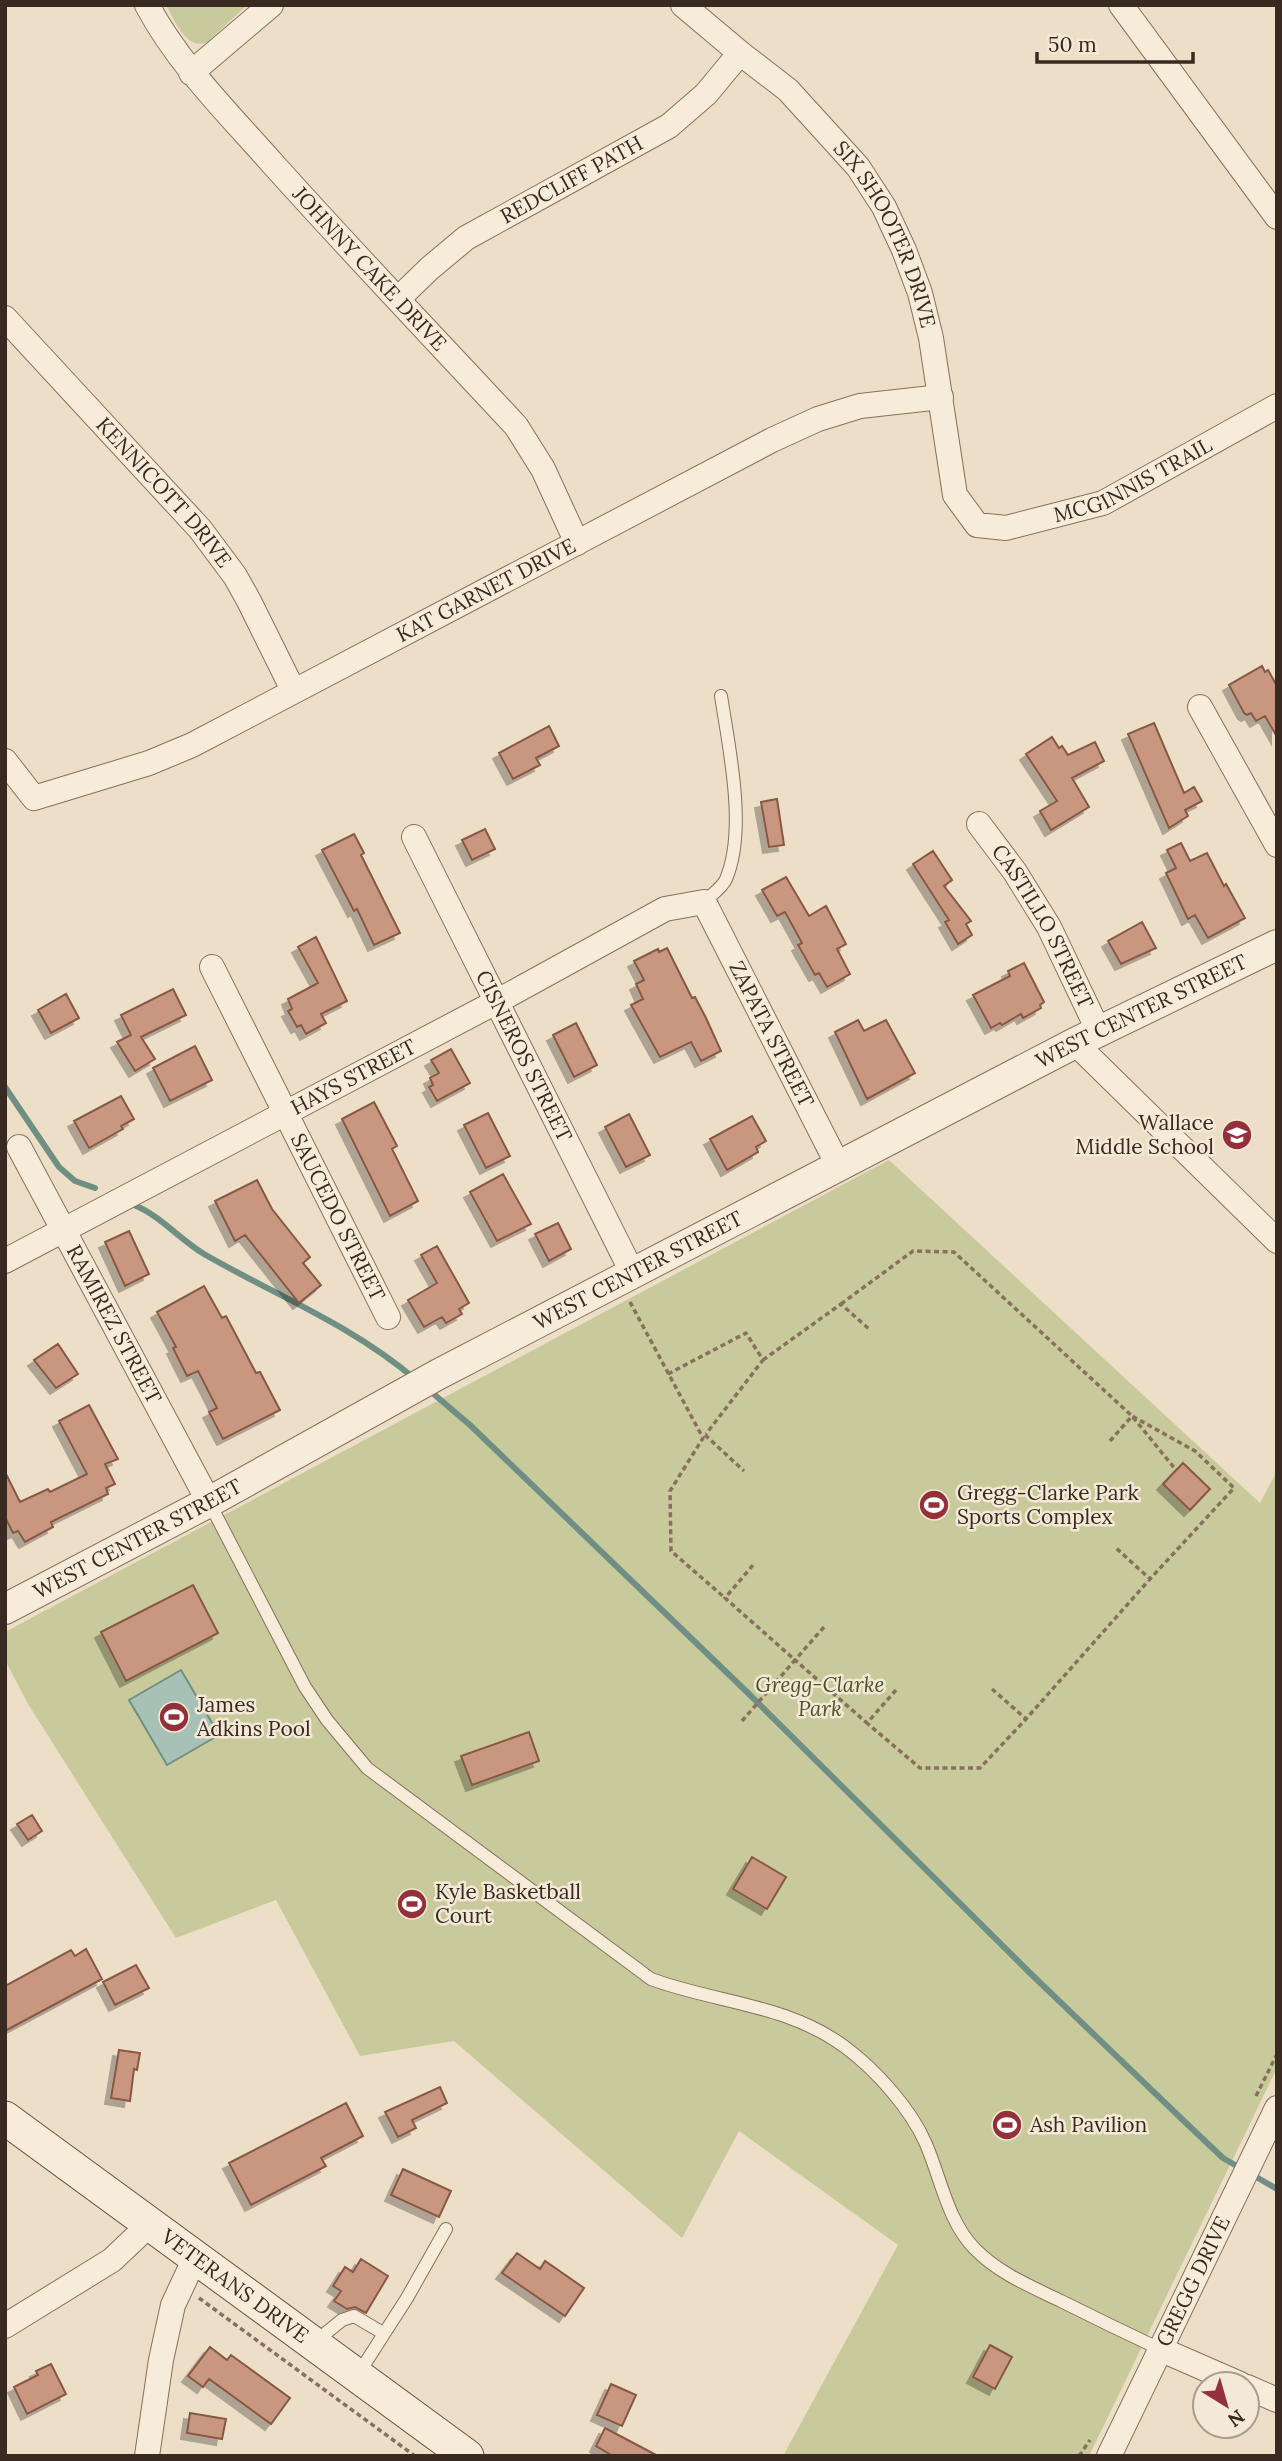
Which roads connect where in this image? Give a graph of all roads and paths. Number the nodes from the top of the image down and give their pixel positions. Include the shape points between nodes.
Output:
1 (147, 5) edge
2 (271, 5) edge
3 (683, 5) edge
4 (1121, 5) edge
5 (740, 53) junction
6 (191, 73) junction
7 (1277, 216) edge
8 (398, 299) junction
9 (5, 318) edge
10 (941, 397) junction
11 (1277, 406) edge
12 (977, 525) joint
13 (577, 544) junction
14 (293, 690) junction
15 (721, 696) dead end
16 (1200, 707) dead end
17 (5, 761) edge
18 (978, 824) dead end
19 (414, 837) dead end
20 (1277, 845) edge
21 (704, 902) junction
22 (1277, 944) edge
23 (212, 967) dead end
24 (496, 1002) junction
25 (1087, 1038) junction
26 (285, 1113) junction
27 (19, 1147) dead end
28 (839, 1167) junction
29 (64, 1230) junction
30 (1277, 1241) edge
31 (5, 1261) edge
32 (626, 1278) junction
33 (841, 1304) junction
34 (388, 1317) dead end
35 (869, 1329) dead end
36 (763, 1360) junction
37 (668, 1374) junction
38 (1132, 1416) junction
39 (704, 1436) junction
40 (1110, 1441) dead end
41 (1176, 1470) dead end
42 (744, 1471) dead end
43 (209, 1502) junction
44 (1116, 1548) dead end
45 (753, 1565) dead end
46 (1150, 1579) junction
47 (725, 1598) junction
48 (5, 1609) edge
49 (824, 1627) dead end
50 (795, 1660) junction
51 (992, 1689) dead end
52 (896, 1690) dead end
53 (1026, 1719) junction
54 (741, 1721) dead end
55 (867, 1723) junction
56 (1277, 2108) edge
57 (5, 2118) edge
58 (150, 2224) junction
59 (446, 2229) dead end
60 (195, 2258) junction
61 (197, 2297) dead end
62 (7, 2321) edge
63 (383, 2333) junction
64 (313, 2344) junction
65 (1161, 2350) junction
66 (1207, 2370) edge
67 (357, 2376) junction
68 (463, 2455) edge
69 (147, 2456) edge
70 (415, 2456) edge
71 (1109, 2456) edge

1 - 6 street, JOHNNY CAKE DRIVE
2 - 6 street
3 - 5 street, SIX SHOOTER DRIVE
4 - 7 street
5 - 8 street, REDCLIFF PATH via 706,94 669,126 466,238
5 - 10 street, SIX SHOOTER DRIVE via 788,90 858,167 884,207 920,293
6 - 8 street, JOHNNY CAKE DRIVE
8 - 13 street, JOHNNY CAKE DRIVE via 516,426
9 - 14 street, KENNICOTT DRIVE via 200,529 240,584
10 - 12 street, SIX SHOOTER DRIVE via 955,495
10 - 13 street, KAT GARNET DRIVE via 860,406 818,419
11 - 12 street, MCGINNIS TRAIL via 1102,503 1006,528
13 - 14 street, KAT GARNET DRIVE
14 - 17 street, KAT GARNET DRIVE via 149,763 34,798
15 - 21 lane via 736,839 726,881
16 - 20 street
18 - 25 street, CASTILLO STREET via 1049,927
19 - 24 street, CISNEROS STREET
21 - 24 street, HAYS STREET via 665,909
21 - 28 street, ZAPATA STREET
22 - 25 street, WEST CENTER STREET
23 - 26 street, SAUCEDO STREET
24 - 26 street, HAYS STREET
24 - 32 street, CISNEROS STREET
25 - 28 street, WEST CENTER STREET
25 - 30 street
26 - 29 street, HAYS STREET
26 - 34 street, SAUCEDO STREET
27 - 29 street, RAMIREZ STREET
28 - 32 street, WEST CENTER STREET
29 - 31 street, HAYS STREET
29 - 43 street, RAMIREZ STREET
32 - 37 path
32 - 43 street, WEST CENTER STREET via 437,1375
33 - 35 path
33 - 36 path
33 - 38 path via 913,1251 954,1252
36 - 37 path via 746,1333
36 - 39 path
37 - 39 path
38 - 40 path
38 - 41 path
38 - 46 path via 1195,1451 1234,1488
39 - 42 path
39 - 47 path via 670,1490 671,1551
43 - 48 street, WEST CENTER STREET
43 - 65 lane via 305,1687 367,1768 651,1979 784,2014 846,2047 907,2110 925,2141 958,2226 975,2249 1036,2289
44 - 46 path
45 - 47 path
46 - 53 path
47 - 50 path
49 - 50 path
50 - 54 path
50 - 55 path
51 - 53 path
52 - 55 path
53 - 55 path via 980,1768 920,1768
56 - 65 street, GREGG DRIVE
57 - 58 main road, VETERANS DRIVE
58 - 60 main road, VETERANS DRIVE
58 - 62 street via 112,2260
59 - 63 lane
60 - 64 main road, VETERANS DRIVE
60 - 69 street via 173,2305
61 - 70 path
63 - 64 lane via 354,2316
63 - 67 lane
64 - 67 main road, VETERANS DRIVE
65 - 66 street
65 - 71 street, GREGG DRIVE
67 - 68 main road, VETERANS DRIVE

